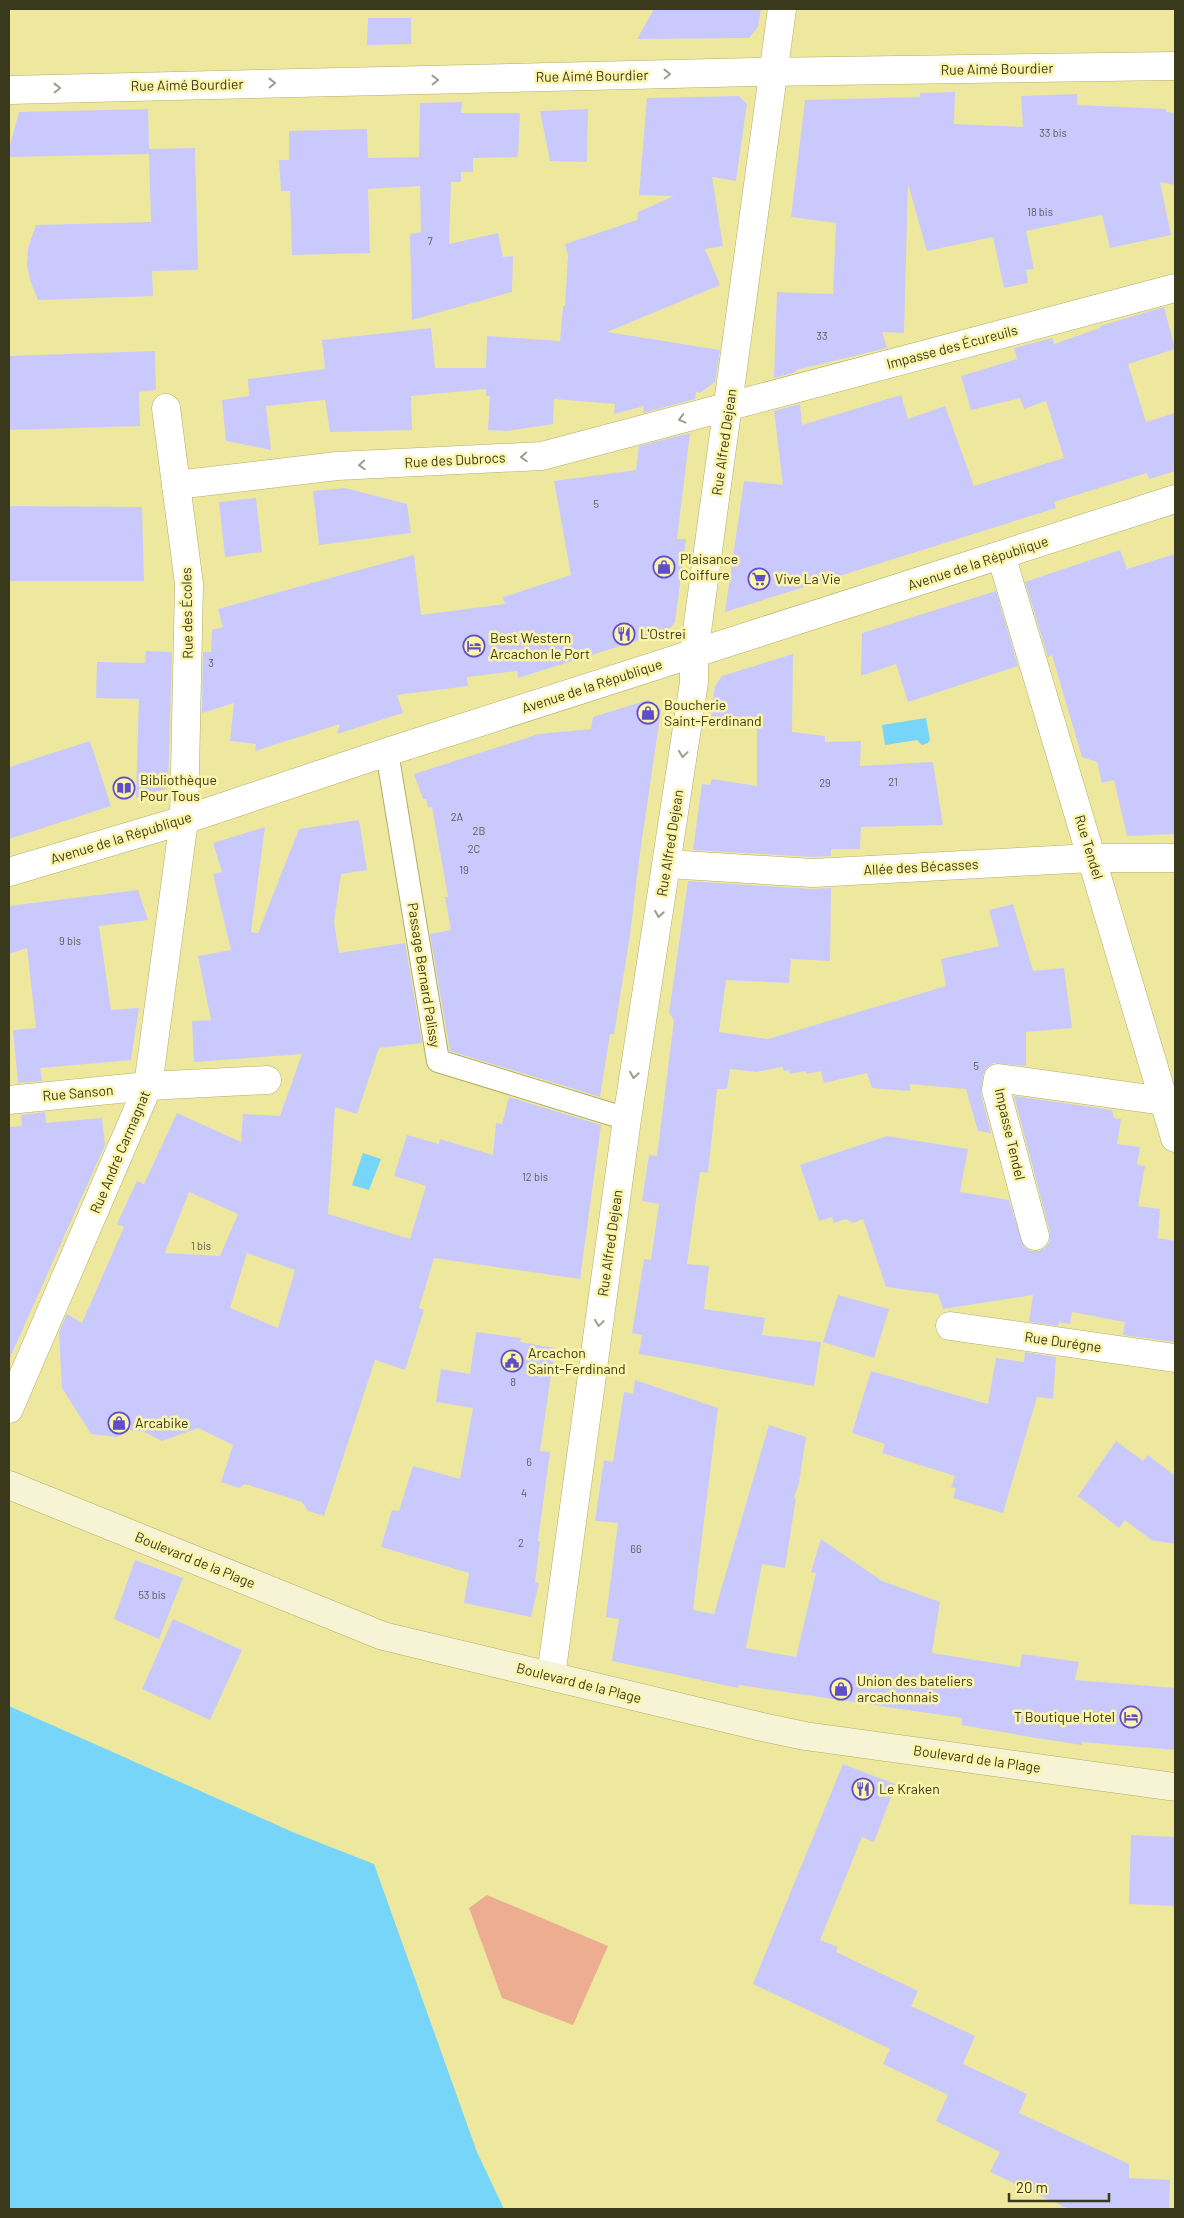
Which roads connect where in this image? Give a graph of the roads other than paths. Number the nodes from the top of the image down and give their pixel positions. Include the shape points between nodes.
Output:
1 (782, 9) edge
2 (1175, 66) edge
3 (772, 72) junction
4 (9, 90) edge
5 (1175, 288) edge
6 (729, 406) junction
7 (166, 408) dead end
8 (176, 485) junction
9 (1175, 499) edge
10 (1001, 555) junction
11 (694, 653) junction
12 (387, 752) junction
13 (184, 820) junction
14 (1092, 858) junction
15 (1175, 858) edge
16 (667, 864) junction
17 (9, 872) edge
18 (267, 1080) dead end
19 (148, 1086) junction
20 (9, 1100) edge
21 (1164, 1101) junction
22 (627, 1119) junction
23 (1175, 1138) edge
24 (1035, 1236) dead end
25 (950, 1326) dead end
26 (1175, 1358) edge
27 (9, 1409) edge
28 (9, 1485) edge
29 (550, 1676) junction
30 (1175, 1787) edge

1 - 3 street, Rue Alfred Dejean
2 - 3 street, Rue Aimé Bourdier
4 -> 3 street, Rue Aimé Bourdier
3 - 6 street, Rue Alfred Dejean
5 - 6 street, Impasse des Écureuils
6 -> 8 street, Rue des Dubrocs via 542,456 337,466
6 - 11 street, Rue Alfred Dejean
7 - 8 street, Rue des Écoles
8 - 13 street, Rue des Écoles via 189,584
9 - 10 street, Avenue de la République
10 - 11 street, Avenue de la République
10 - 14 street, Rue Tendel
11 - 12 street, Avenue de la République
11 -> 16 street, Rue Alfred Dejean via 694,682
12 - 13 street, Avenue de la République
12 - 22 street, Passage Bernard Palissy via 438,1061
13 - 17 street, Avenue de la République
13 - 19 street, Rue André Carmagnat
14 - 15 street, Allée des Bécasses
14 - 16 street, Allée des Bécasses via 814,873
14 - 21 street, Rue Tendel
16 -> 22 street, Rue Alfred Dejean
18 - 19 street, Rue Sanson
19 - 20 street, Rue Sanson
19 - 27 street, Rue André Carmagnat
21 - 23 street, Rue Tendel
21 - 24 street, Impasse Tendel via 998,1078 996,1090
22 -> 29 street, Rue Alfred Dejean
25 - 26 street, Rue Durégne
28 - 29 main road, Boulevard de la Plage via 383,1636
29 - 30 main road, Boulevard de la Plage via 806,1736

